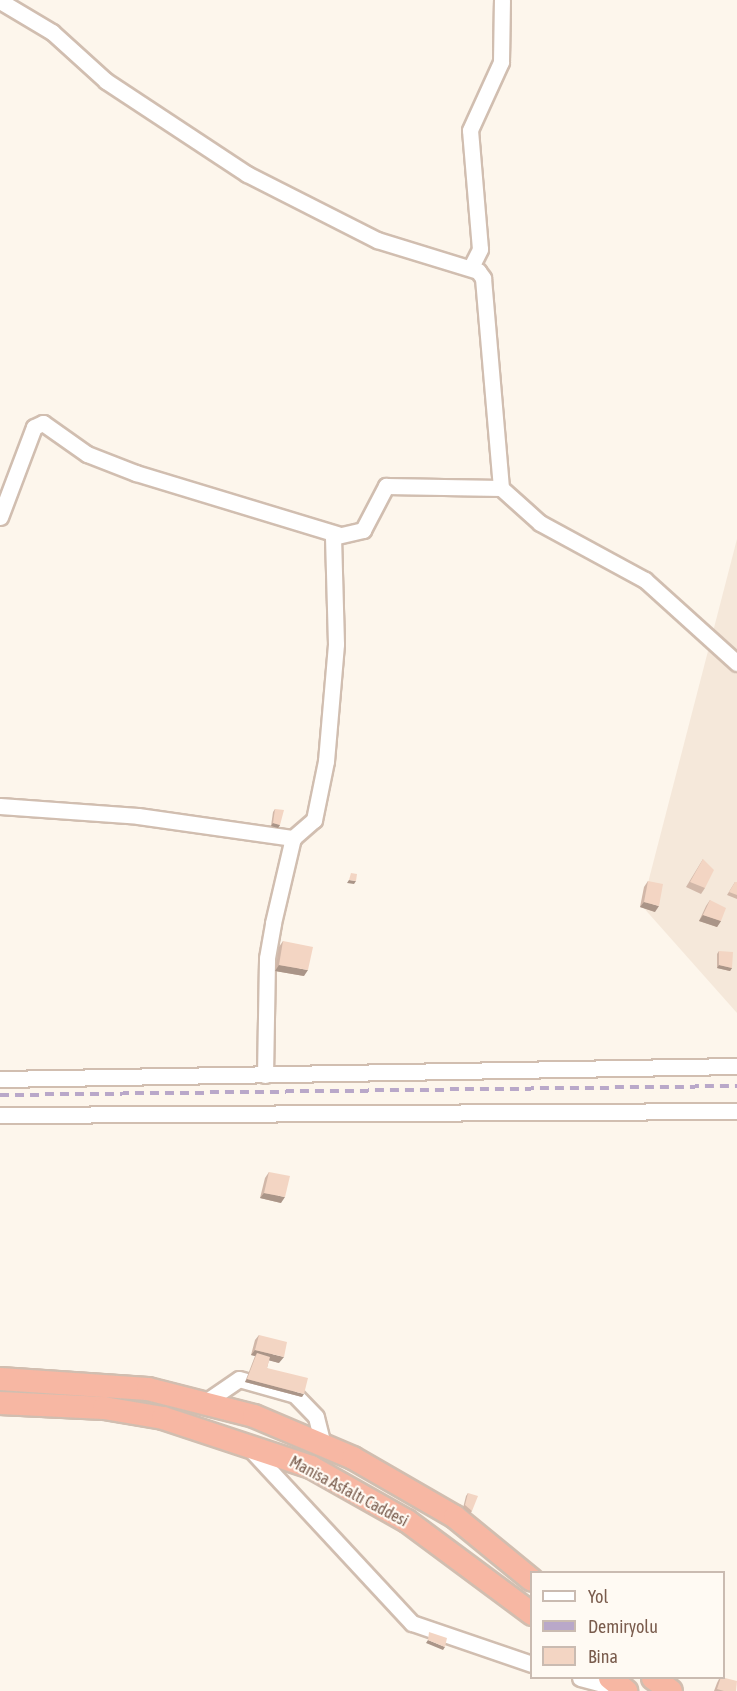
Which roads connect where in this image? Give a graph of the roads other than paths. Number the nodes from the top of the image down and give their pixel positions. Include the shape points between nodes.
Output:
1 (502, 0) edge
2 (0, 1) edge
3 (471, 267) junction
4 (501, 488) junction
5 (0, 517) edge
6 (337, 534) junction
7 (737, 663) edge
8 (0, 806) edge
9 (293, 838) junction
10 (737, 1066) edge
11 (265, 1076) junction
12 (0, 1079) edge
13 (737, 1111) edge
14 (0, 1116) edge
15 (0, 1379) edge
16 (0, 1403) edge
17 (204, 1403) junction
18 (239, 1439) junction
19 (323, 1445) junction
20 (530, 1579) edge
21 (530, 1613) edge
22 (530, 1664) edge
23 (587, 1679) edge
24 (612, 1679) edge
25 (655, 1679) edge
26 (626, 1691) edge
27 (670, 1691) edge

1 - 3 street via 501,63 470,130 480,249
2 - 3 street via 52,32 106,81 247,174 377,240
3 - 4 street via 483,278
4 - 6 street via 386,486 363,530
4 - 7 street via 540,523 645,580
5 - 6 street via 34,427 43,423 87,453 136,473
6 - 9 street via 326,761 317,814
8 - 9 street via 138,816
9 - 11 street via 267,958
10 - 11 street
11 - 12 street
13 - 14 street
15 - 17 highway, Manisa Asfaltı Caddesi via 148,1389
16 - 18 highway, Manisa Asfaltı Caddesi via 104,1408
17 - 19 highway, Manisa Asfaltı Caddesi via 254,1416
17 - 19 street via 238,1379 295,1395 316,1417
18 - 21 highway, Manisa Asfaltı Caddesi via 311,1467 407,1521
18 - 22 street via 289,1486 411,1623
19 - 20 highway, Manisa Asfaltı Caddesi via 455,1517
23 - 26 street
24 - 26 highway
25 - 27 highway

